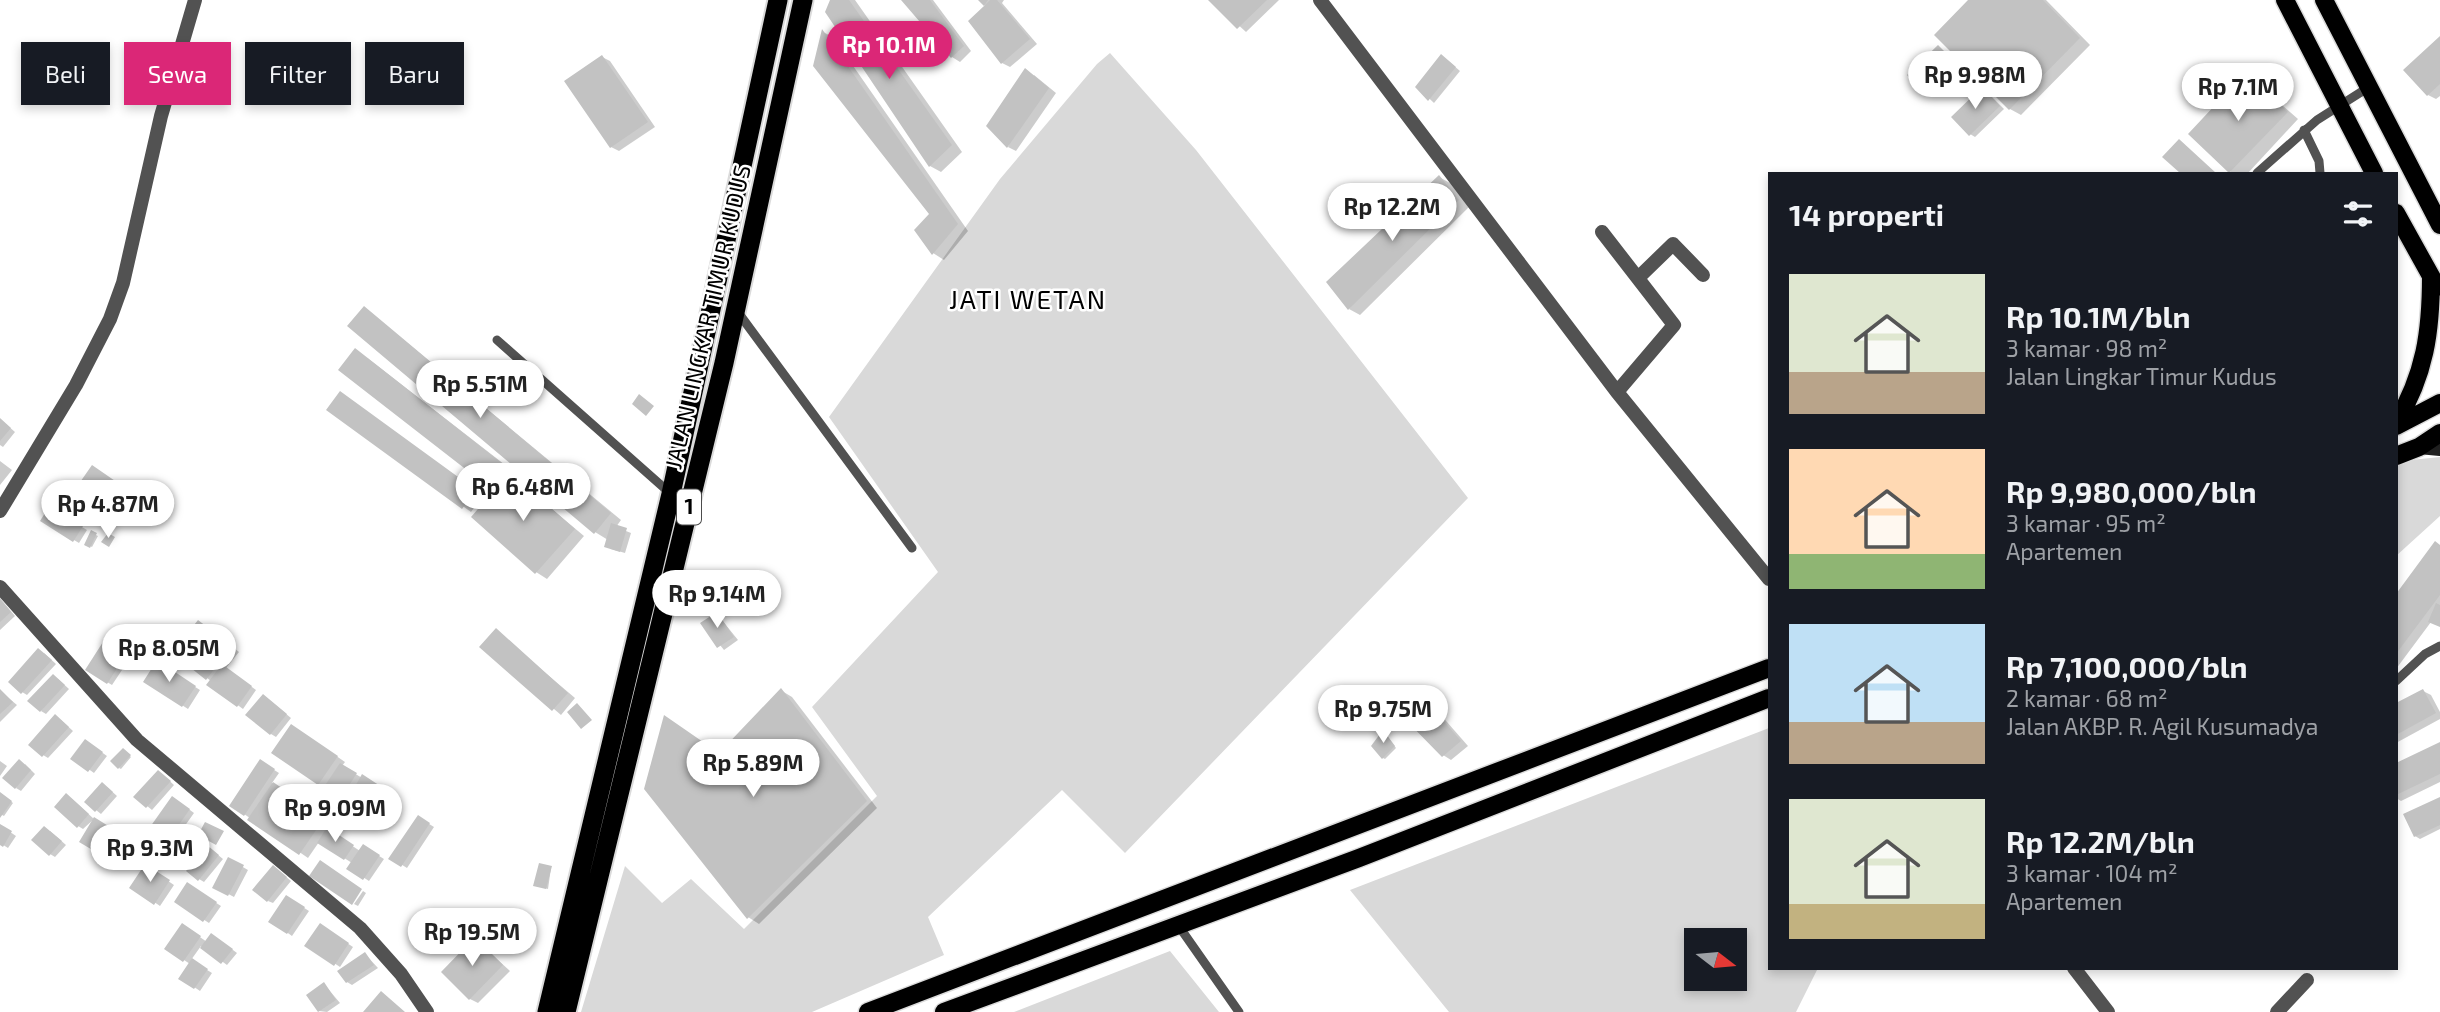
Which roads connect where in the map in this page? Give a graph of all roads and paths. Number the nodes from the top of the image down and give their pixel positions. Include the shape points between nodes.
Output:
1 (195, 0) edge
2 (778, 0) edge
3 (803, 0) edge
4 (1320, 0) edge
5 (2285, 0) edge
6 (2324, 0) edge
7 (2369, 87) junction
8 (2339, 104) junction
9 (2304, 130) junction
10 (2258, 172) edge
11 (2320, 172) edge
12 (2373, 172) edge
13 (2398, 217) edge
14 (2440, 225) edge
15 (1602, 232) dead end
16 (1703, 275) dead end
17 (2431, 276) junction
18 (1638, 278) junction
19 (2440, 293) edge
20 (736, 310) junction
21 (498, 340) dead end
22 (1617, 392) junction
23 (2440, 403) edge
24 (2398, 420) edge
25 (2398, 423) edge
26 (2440, 433) edge
27 (2419, 447) junction
28 (2440, 449) edge
29 (2398, 455) edge
30 (671, 494) junction
31 (0, 510) edge
32 (912, 548) dead end
33 (1768, 578) edge
34 (0, 587) edge
35 (2440, 646) edge
36 (1768, 668) edge
37 (2398, 679) edge
38 (1768, 698) edge
39 (1178, 925) junction
40 (2076, 970) edge
41 (2307, 980) dead end
42 (427, 1012) edge
43 (547, 1012) edge
44 (566, 1012) edge
45 (868, 1012) edge
46 (944, 1012) edge
47 (1239, 1012) edge
48 (2108, 1012) edge
49 (2277, 1012) edge

1 - 31 street via 110,319
2 - 30 highway, JALAN LINGKAR TIMUR KUDUS / 1
3 - 20 highway, JALAN LINGKAR TIMUR KUDUS / 1
4 - 22 street
5 - 8 main road
6 - 7 main road
7 - 8 lane
7 - 14 main road
8 - 9 lane
8 - 12 main road
9 - 10 lane
9 - 11 lane
13 - 17 main road
15 - 18 street
16 - 18 street via 1673,244
17 - 19 main road
17 - 24 main road via 2431,328 2422,368
18 - 22 street via 1674,325
20 - 32 lane
20 - 44 highway, JALAN LINGKAR TIMUR KUDUS / 1
21 - 30 lane
22 - 33 street
23 - 25 main road
26 - 27 main road
27 - 28 main road
27 - 29 main road
30 - 43 highway, JALAN LINGKAR TIMUR KUDUS / 1
34 - 42 street via 137,740 360,928
35 - 37 lane
36 - 45 main road
38 - 39 main road
39 - 46 main road
39 - 47 lane
40 - 48 street
41 - 49 street

